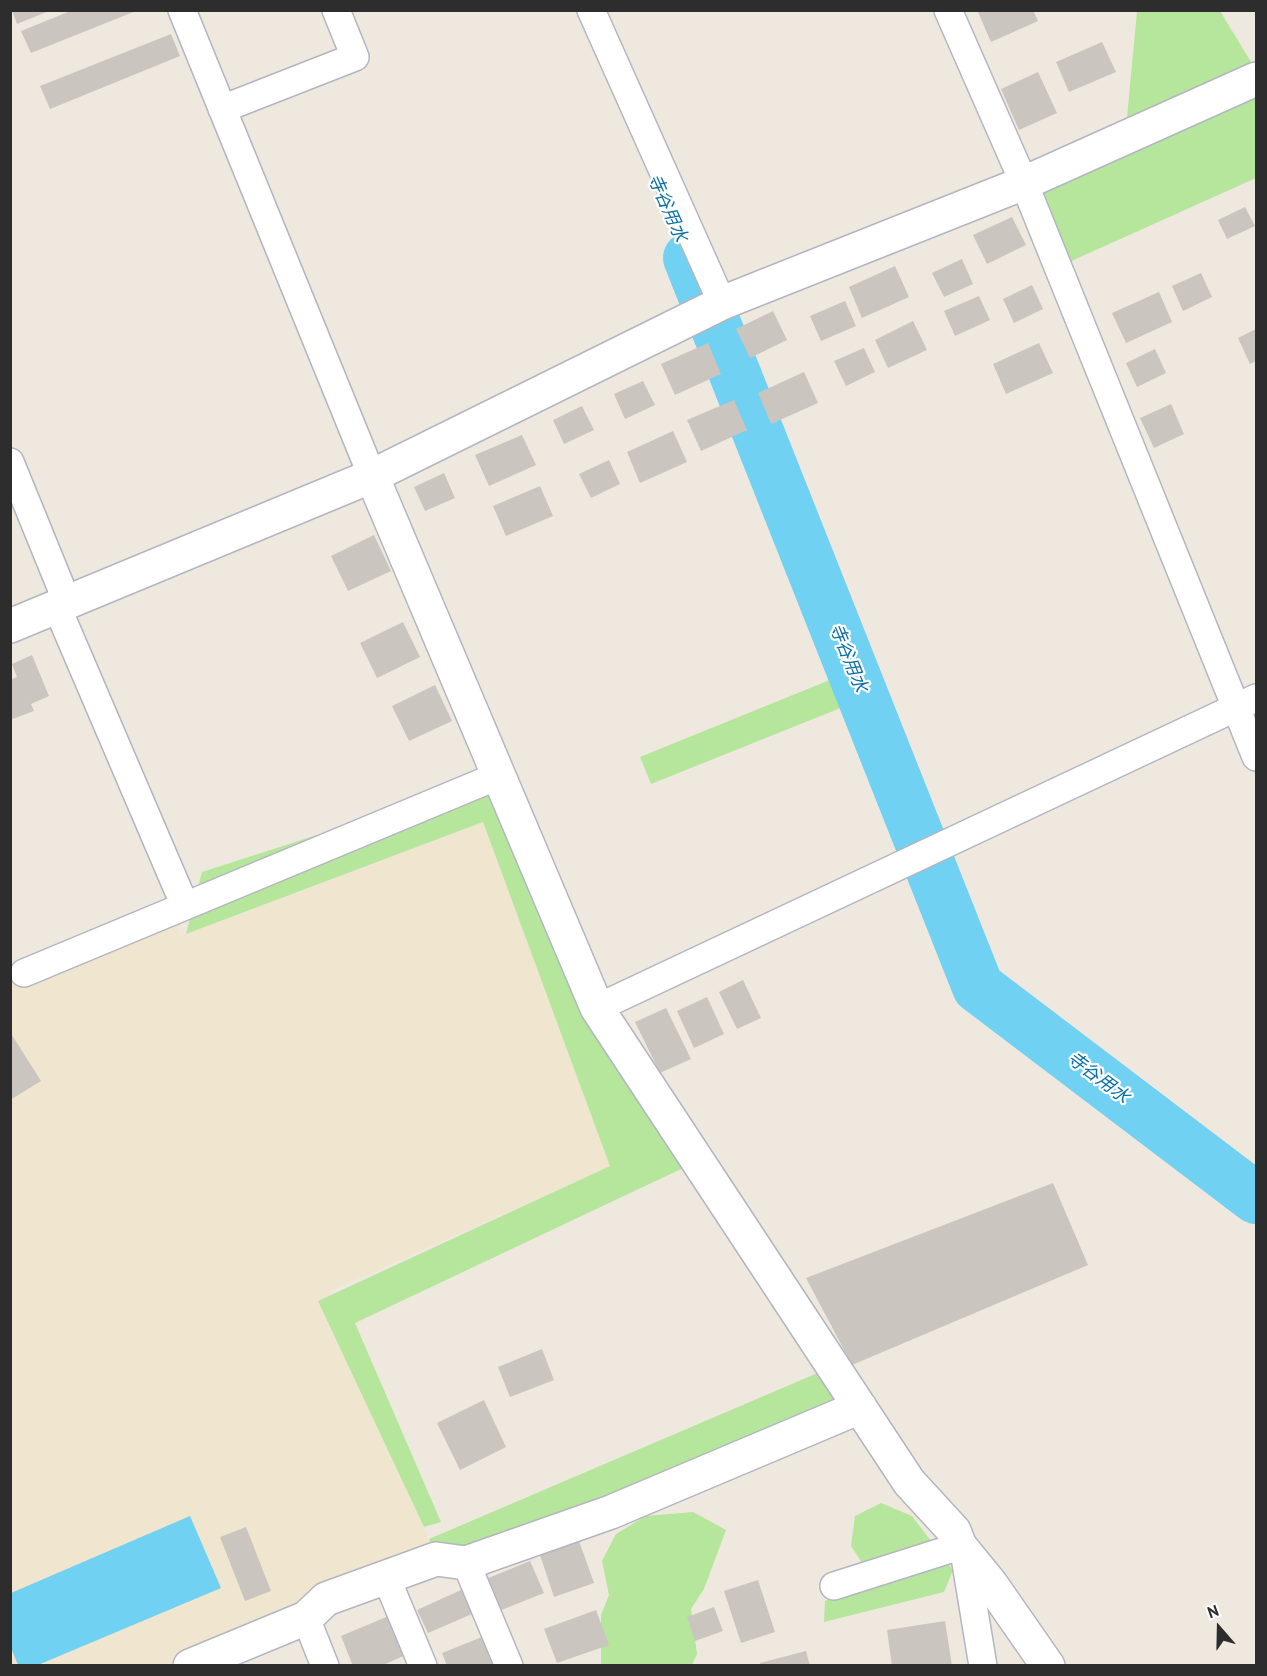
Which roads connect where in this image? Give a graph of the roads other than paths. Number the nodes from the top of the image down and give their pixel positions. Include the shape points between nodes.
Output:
1 (182, 10) edge
2 (336, 10) edge
3 (591, 10) edge
4 (948, 10) edge
5 (1257, 79) edge
6 (222, 109) junction
7 (1024, 183) junction
8 (722, 303) junction
9 (10, 462) edge
10 (372, 476) junction
11 (62, 604) junction
12 (10, 626) edge
13 (1247, 703) edge
14 (1257, 757) edge
15 (500, 775) junction
16 (185, 906) junction
17 (24, 973) dead end
18 (597, 1008) junction
19 (860, 1407) junction
20 (962, 1548) junction
21 (466, 1563) junction
22 (386, 1577) junction
23 (834, 1586) dead end
24 (306, 1617) junction
25 (190, 1665) edge
26 (325, 1665) edge
27 (423, 1665) edge
28 (509, 1665) edge
29 (983, 1665) edge
30 (1048, 1665) edge

1 - 6 street
2 - 6 street via 355,57
3 - 8 street
4 - 7 street
5 - 7 street
6 - 10 street
7 - 8 street
7 - 13 street
8 - 10 street
9 - 11 street
10 - 11 street
10 - 15 street
11 - 12 street
11 - 16 street
13 - 14 street
13 - 18 street
15 - 16 street
15 - 18 street
16 - 17 street
18 - 19 street
19 - 20 street via 909,1482 954,1531
19 - 21 street via 611,1512
20 - 23 street
20 - 29 street
20 - 30 street
21 - 22 street via 436,1559
21 - 28 street
22 - 24 street via 326,1599
22 - 27 street
24 - 25 street
24 - 26 street

